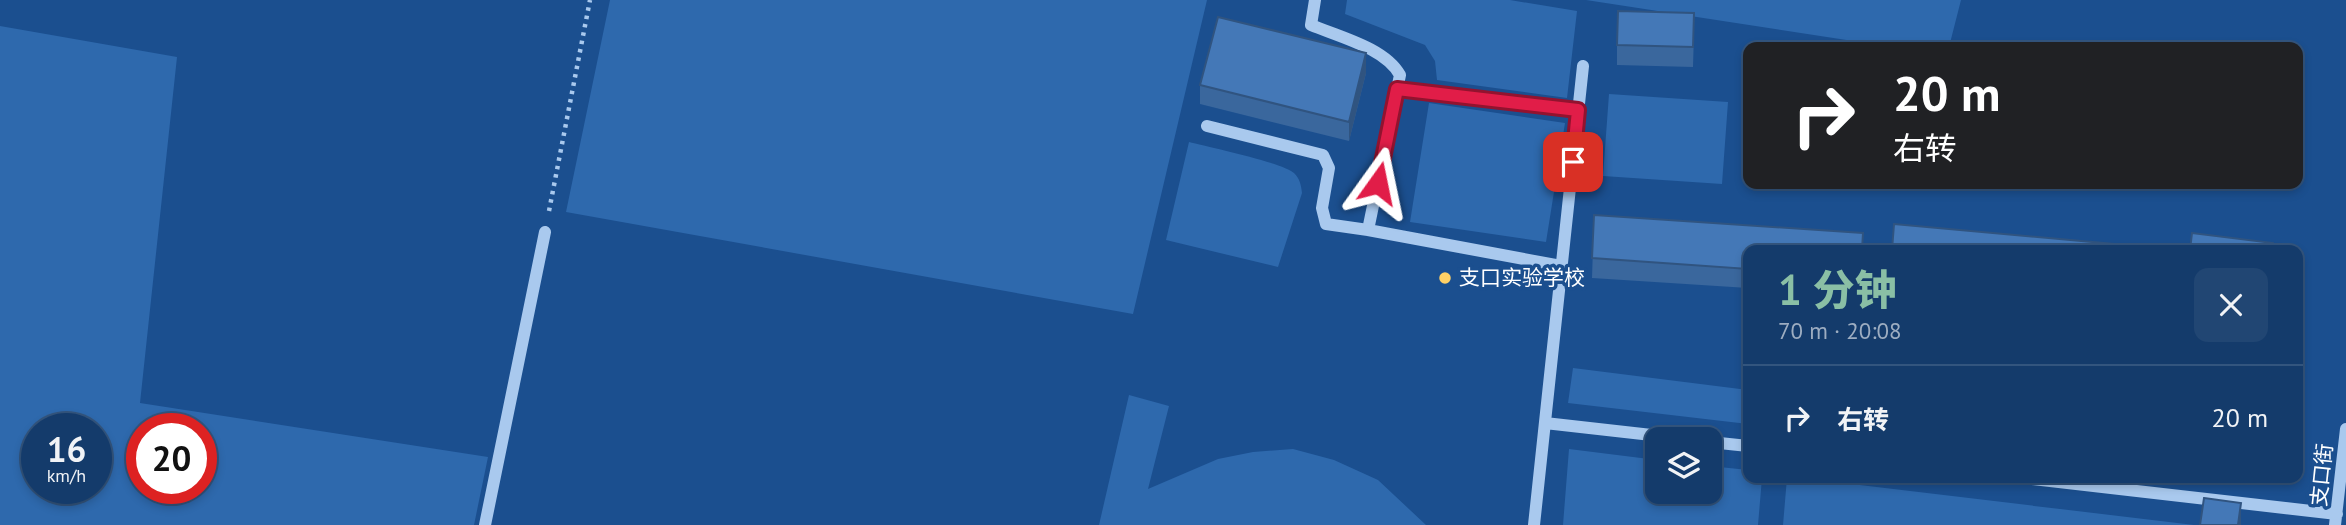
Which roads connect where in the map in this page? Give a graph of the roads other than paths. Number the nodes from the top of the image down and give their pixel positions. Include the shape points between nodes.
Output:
1 (1315, 0) edge
2 (1583, 66) dead end
3 (1397, 89) junction
4 (1578, 110) junction
5 (1207, 126) dead end
6 (1368, 230) junction
7 (545, 232) road end
8 (1561, 266) junction
9 (1545, 423) junction
10 (2346, 429) edge
11 (1645, 434) edge
12 (1722, 443) edge
13 (1743, 445) edge
14 (2061, 483) edge
15 (2336, 519) edge
16 (485, 525) edge
17 (1534, 525) edge

1 - 3 street via 1311,24 1394,64 1400,75
2 - 4 street
3 - 4 street
3 - 6 street
4 - 8 street
5 - 6 street via 1323,155 1329,168 1322,208 1326,224
6 - 8 street
7 - 16 street
8 - 9 street
9 - 11 street
9 - 17 street
10 - 15 street, 支口街
12 - 13 street
14 - 15 street

